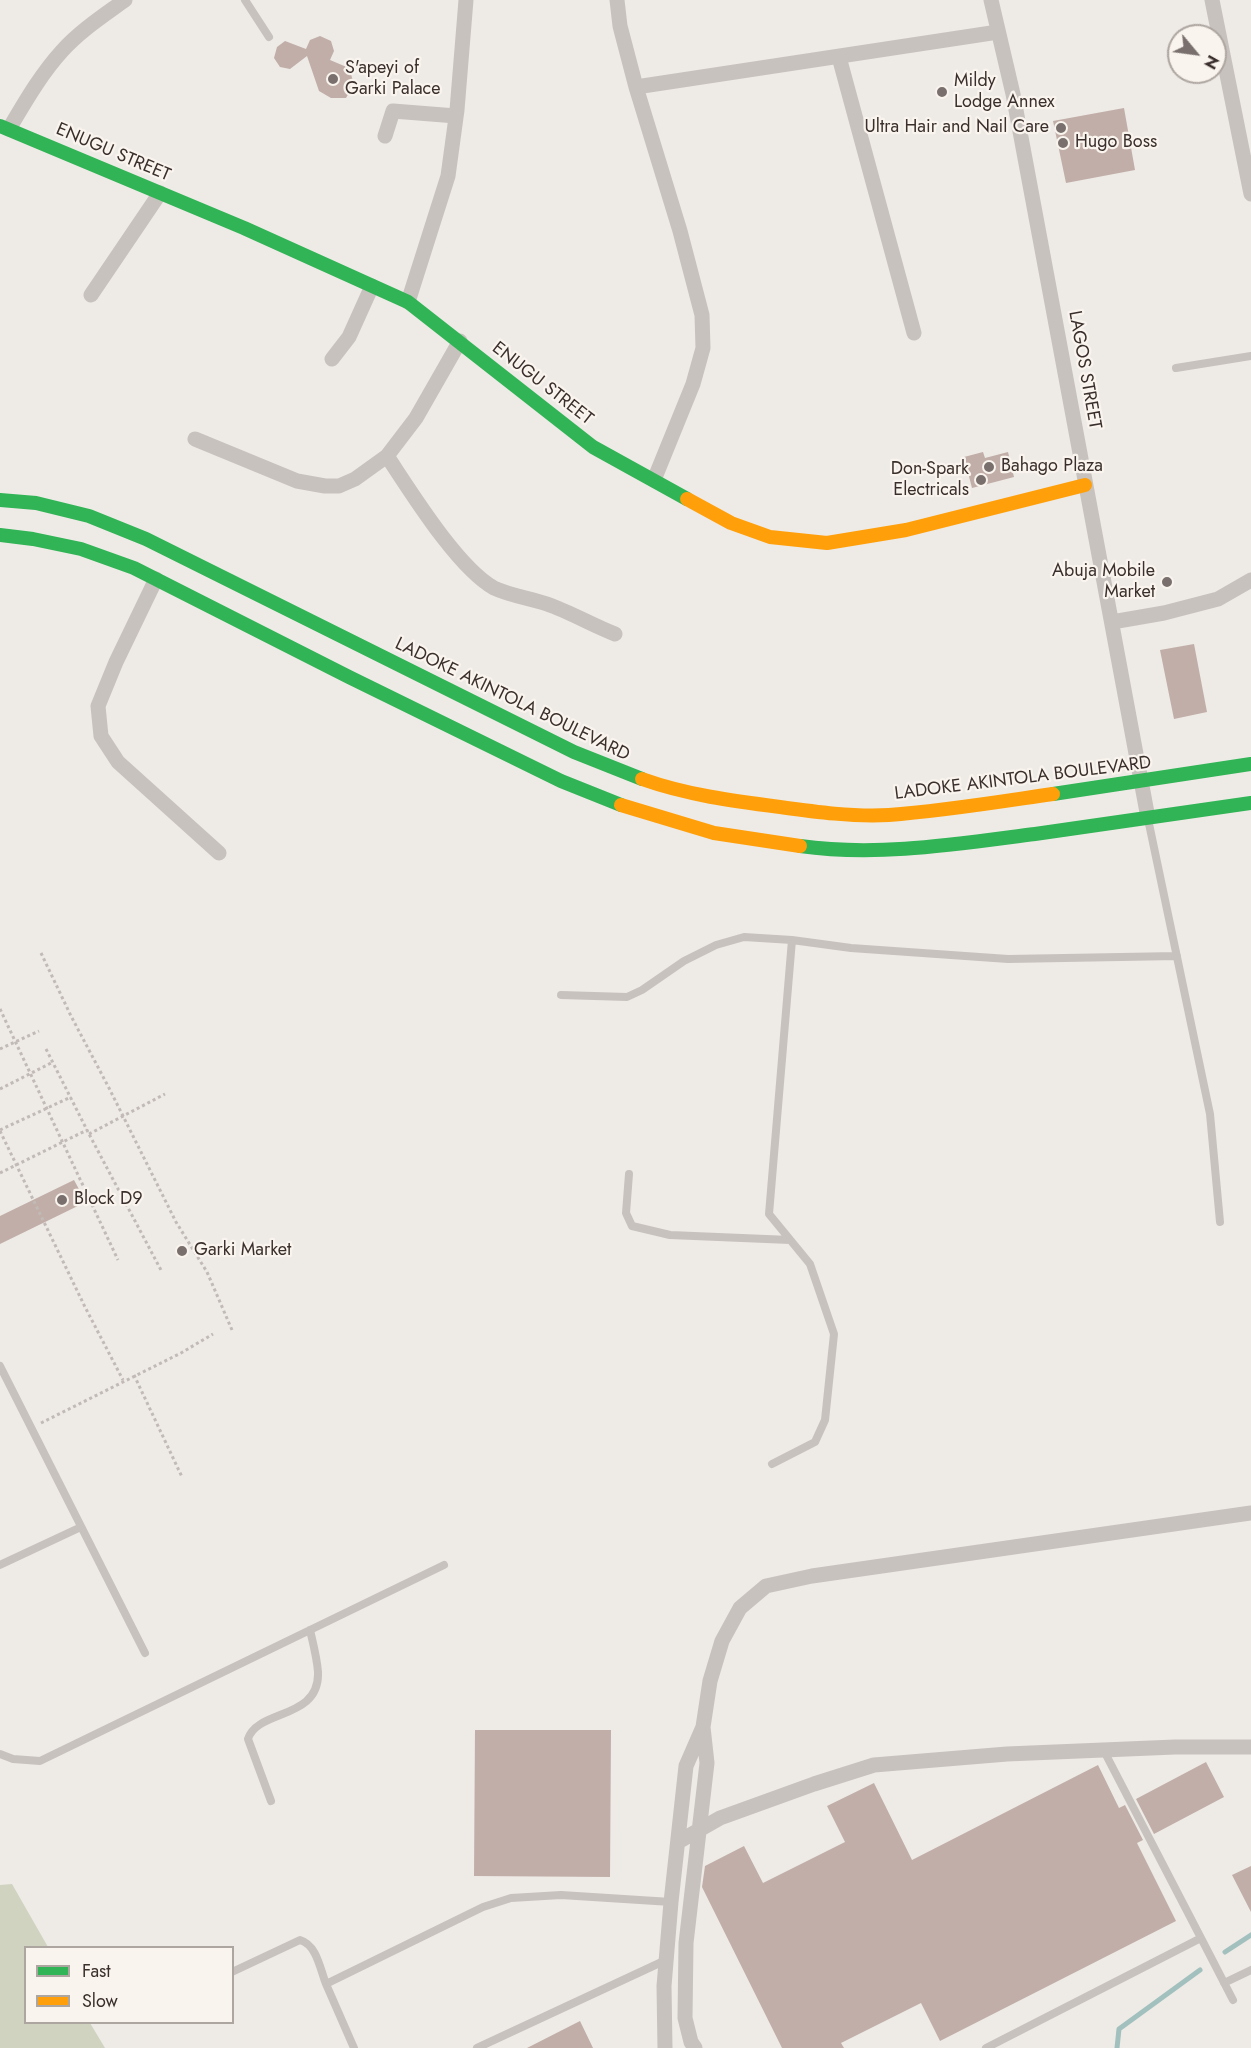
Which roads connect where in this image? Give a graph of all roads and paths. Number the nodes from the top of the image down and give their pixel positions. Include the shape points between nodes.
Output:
1 (125, 0) edge
2 (245, 0) edge
3 (466, 0) edge
4 (617, 0) edge
5 (991, 0) edge
6 (1212, 0) edge
7 (998, 33) junction
8 (269, 37) dead end
9 (839, 57) junction
10 (636, 87) junction
11 (456, 116) junction
12 (4, 128) edge
13 (385, 136) dead end
14 (160, 193) junction
15 (1251, 194) edge
16 (372, 286) junction
17 (92, 295) dead end
18 (408, 302) junction
19 (914, 333) dead end
20 (460, 341) junction
21 (1251, 356) edge
22 (332, 358) dead end
23 (1176, 368) dead end
24 (195, 439) dead end
25 (387, 456) junction
26 (654, 480) junction
27 (1085, 485) junction
28 (0, 500) edge
29 (0, 535) edge
30 (156, 579) junction
31 (1251, 580) edge
32 (1112, 622) junction
33 (615, 634) dead end
34 (1251, 764) edge
35 (1140, 782) junction
36 (1251, 803) edge
37 (1148, 818) junction
38 (219, 853) dead end
39 (792, 940) junction
40 (41, 953) dead end
41 (1177, 956) junction
42 (561, 995) dead end
43 (1, 1012) edge
44 (39, 1031) dead end
45 (15, 1042) junction
46 (0, 1049) edge
47 (46, 1049) dead end
48 (53, 1062) junction
49 (30, 1074) junction
50 (0, 1089) edge
51 (165, 1095) dead end
52 (70, 1097) junction
53 (46, 1108) junction
54 (123, 1116) junction
55 (0, 1131) edge
56 (88, 1132) junction
57 (62, 1142) junction
58 (17, 1165) junction
59 (0, 1173) edge
60 (629, 1174) dead end
61 (1220, 1222) dead end
62 (790, 1240) junction
63 (118, 1260) dead end
64 (162, 1272) dead end
65 (232, 1330) dead end
66 (213, 1334) dead end
67 (0, 1366) edge
68 (134, 1375) junction
69 (123, 1380) junction
70 (32, 1428) junction
71 (772, 1464) dead end
72 (182, 1477) dead end
73 (1251, 1513) edge
74 (81, 1527) junction
75 (0, 1565) edge
76 (444, 1565) dead end
77 (310, 1629) junction
78 (145, 1653) dead end
79 (703, 1727) junction
80 (1251, 1747) edge
81 (1104, 1750) junction
82 (0, 1754) edge
83 (271, 1801) dead end
84 (699, 1830) junction
85 (678, 1842) junction
86 (671, 1902) junction
87 (1201, 1938) junction
88 (666, 1960) junction
89 (1251, 1970) edge
90 (234, 1971) edge
91 (1224, 1983) junction
92 (326, 1984) junction
93 (1233, 2000) dead end
94 (354, 2048) edge
95 (477, 2048) edge
96 (665, 2048) edge
97 (695, 2048) edge
98 (986, 2048) edge

1 - 12 street via 63,51
2 - 8 lane
3 - 11 street
4 - 10 street
5 - 7 street, LAGOS STREET
6 - 15 street
7 - 9 street
7 - 27 street, LAGOS STREET via 1013,94
9 - 10 street
9 - 19 street
10 - 26 street via 702,315 703,348 693,384
11 - 13 street via 393,111
11 - 18 street via 448,176
12 - 14 street, ENUGU STREET
14 - 16 street, ENUGU STREET
14 - 17 street
16 - 18 street, ENUGU STREET
16 - 22 street via 349,337
18 - 20 street, ENUGU STREET
20 - 25 street via 416,418
20 - 26 street, ENUGU STREET via 593,447
21 - 23 lane
24 - 25 street via 297,481 325,486 355,480
25 - 33 street via 448,543 474,572 494,587 547,604
26 - 27 street, ENUGU STREET via 731,523 770,537 827,543 906,530
27 - 32 street, LAGOS STREET
28 - 35 street, LADOKE AKINTOLA BOULEVARD via 36,503 89,516 146,539 574,752 670,789 822,813 887,815
29 - 30 street via 81,549
30 - 37 street via 561,781 608,801 714,833 822,849 891,850
30 - 38 street via 99,706 101,736 118,762
31 - 32 street via 1218,599
32 - 35 street, LAGOS STREET
34 - 35 street, LADOKE AKINTOLA BOULEVARD
35 - 37 street, LAGOS STREET
36 - 37 street
37 - 41 lane
39 - 41 lane via 1008,959
39 - 42 lane via 744,937 716,945 627,997
39 - 62 lane via 769,1214
40 - 54 path
41 - 61 lane via 1210,1114
43 - 45 path
44 - 45 path
45 - 46 path
45 - 49 path
47 - 48 path
48 - 49 path
48 - 52 path
49 - 50 path
49 - 53 path
51 - 54 path
52 - 53 path
52 - 56 path
53 - 55 path
53 - 57 path
54 - 56 path
54 - 65 path via 176,1222 207,1272
55 - 58 path
56 - 57 path
56 - 64 path
57 - 58 path
57 - 63 path
58 - 59 path
58 - 69 path
60 - 62 lane via 626,1214 632,1226 670,1235
62 - 71 lane via 810,1264 834,1334 825,1420 815,1442
66 - 68 path
67 - 70 lane
68 - 69 path
68 - 72 path
69 - 70 path
70 - 74 lane
73 - 79 street via 812,1576 766,1586 740,1608 722,1641 710,1681
74 - 75 lane
74 - 78 lane
76 - 77 lane
77 - 82 lane via 40,1761
77 - 83 lane via 318,1673 316,1686 308,1700 291,1712 261,1723 248,1739
79 - 84 street via 707,1763
79 - 85 street via 686,1766
80 - 81 street
81 - 84 street via 874,1765 731,1814
81 - 87 lane
84 - 85 street
84 - 97 street via 686,1943 685,2018
85 - 86 street
86 - 88 street
86 - 92 lane via 561,1895 511,1899 483,1907
87 - 91 lane
87 - 98 lane
88 - 95 lane
88 - 96 street
89 - 91 lane
90 - 92 lane via 300,1940 312,1948
91 - 93 lane
92 - 94 lane

